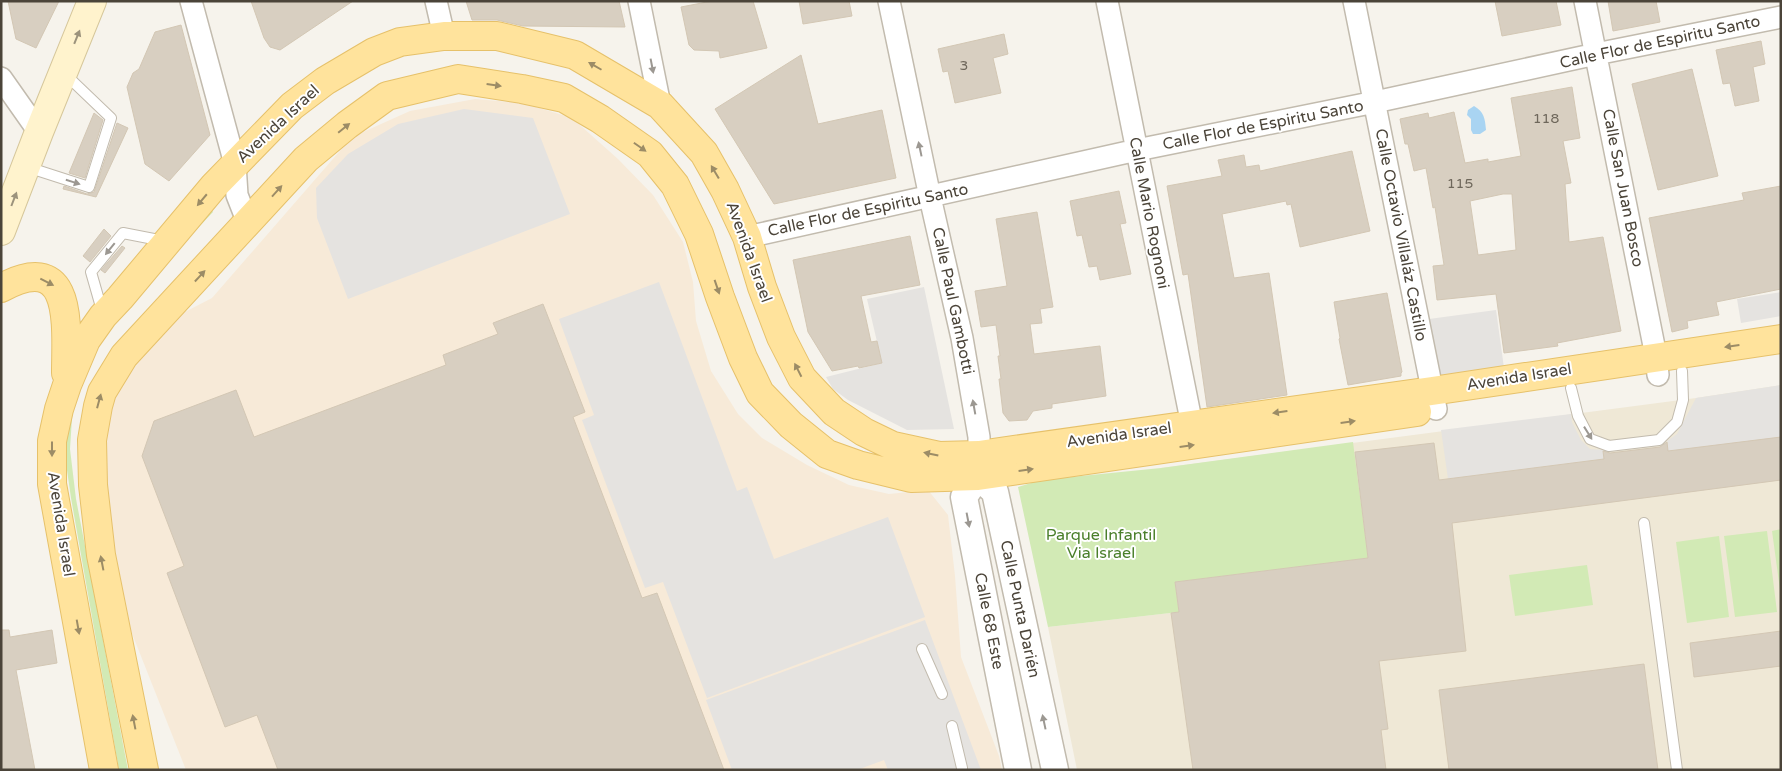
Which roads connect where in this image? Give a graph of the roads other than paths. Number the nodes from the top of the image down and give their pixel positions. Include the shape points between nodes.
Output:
1 (92, 1) edge
2 (191, 1) edge
3 (436, 1) edge
4 (639, 1) edge
5 (889, 1) edge
6 (1107, 1) edge
7 (1354, 1) edge
8 (1585, 1) edge
9 (1781, 17) edge
10 (444, 36) junction
11 (1596, 54) junction
12 (63, 72) junction
13 (1, 79) edge
14 (1374, 102) junction
15 (660, 105) junction
16 (39, 132) junction
17 (1137, 150) junction
18 (235, 164) junction
19 (26, 167) junction
20 (930, 197) junction
21 (248, 224) junction
22 (1, 231) edge
23 (747, 237) junction
24 (167, 241) junction
25 (1, 288) edge
26 (103, 316) junction
27 (1781, 339) edge
28 (1781, 358) edge
29 (1665, 368) junction
30 (66, 385) junction
31 (1571, 388) junction
32 (1434, 400) junction
33 (1192, 425) junction
34 (979, 465) junction
35 (1644, 523) dead end
36 (1000, 593) junction
37 (922, 649) dead end
38 (942, 694) dead end
39 (952, 726) dead end
40 (962, 768) dead end
41 (104, 770) edge
42 (144, 770) edge
43 (1018, 770) edge
44 (1055, 770) edge
45 (1676, 770) edge

12 -> 1 main road
2 - 18 street
3 - 10 street
4 -> 15 street
20 -> 5 street, Calle Paul Gambotti
6 - 17 street, Calle Mario Rognoni
7 - 14 street, Calle Octavio Villaláz Castillo
8 - 11 street, Calle San Juan Bosco
9 - 11 street, Calle Flor de Espiritu Santo
15 -> 10 main road, Avenida Israel via 575,55 497,36
10 - 18 main road, Avenida Israel via 400,42 374,52 325,80 292,106
11 - 14 street, Calle Flor de Espiritu Santo
11 - 29 street, Calle San Juan Bosco
12 - 16 main road
19 -> 12 lane via 89,187 110,118
13 - 16 street
14 - 17 street, Calle Flor de Espiritu Santo
14 - 32 street, Calle Octavio Villaláz Castillo
23 -> 15 main road, Avenida Israel via 726,190 704,153
16 - 19 main road
17 - 20 street, Calle Flor de Espiritu Santo
17 - 33 street, Calle Mario Rognoni
18 - 21 street via 238,194
18 -> 24 main road, Avenida Israel
22 -> 19 main road
20 - 23 street, Calle Flor de Espiritu Santo
34 -> 20 street, Calle Paul Gambotti via 979,436 962,338
21 -> 34 main road, Avenida Israel via 306,159 387,96 458,79 564,98 650,154 675,186 698,234 760,393 791,425 827,454 858,466 911,478
42 -> 21 main road via 101,555 92,449 98,406 102,392 124,356
34 -> 23 main road, Avenida Israel via 893,446 834,412 802,378 781,337
24 - 26 main road, Avenida Israel
24 -> 26 lane via 123,233 91,272
25 -> 30 main road via 34,277 48,280 58,290 66,325
26 - 30 main road, Avenida Israel via 86,340
27 -> 29 main road, Avenida Israel
28 - 29 main road, Avenida Israel
29 - 31 main road, Avenida Israel
31 -> 29 lane via 1578,416 1590,439 1609,446 1659,440 1677,422 1683,400
29 - 32 main road, Avenida Israel
30 -> 41 main road, Avenida Israel via 52,441 52,484
31 - 32 main road, Avenida Israel
32 -> 33 main road, Avenida Israel
34 -> 32 main road, Avenida Israel
33 - 34 main road, Avenida Israel
34 - 36 street, Calle 68 Este via 964,497
35 - 45 lane
36 - 43 street, Calle 68 Este
44 -> 36 street, Calle Punta Darién
37 - 38 lane
39 - 40 lane

